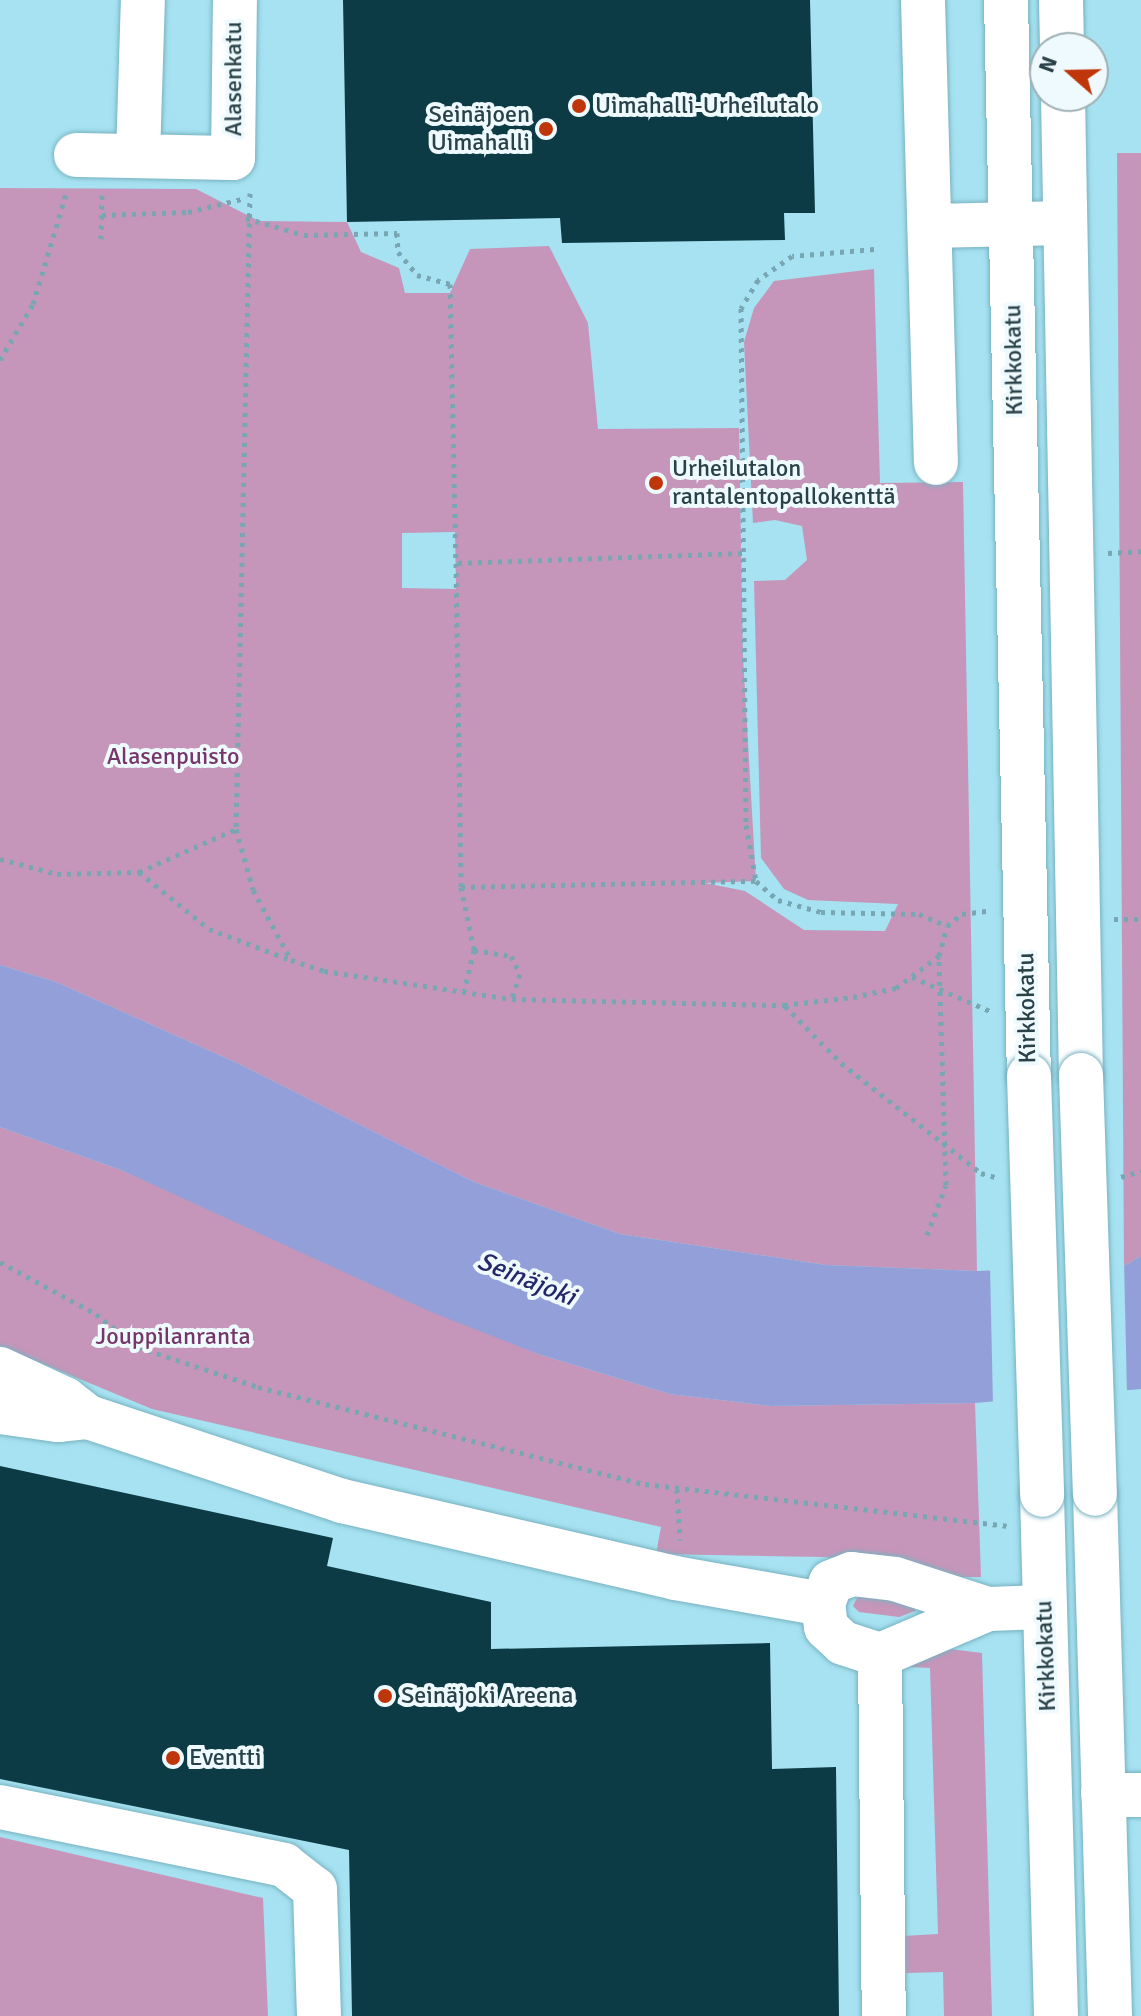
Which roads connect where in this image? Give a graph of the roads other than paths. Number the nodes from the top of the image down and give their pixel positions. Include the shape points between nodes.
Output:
1 (143, 0) edge
2 (235, 0) edge
3 (923, 0) edge
4 (1006, 0) edge
5 (1061, 0) edge
6 (1062, 32) edge
7 (1063, 112) edge
8 (76, 155) road end
9 (138, 156) junction
10 (1065, 223) junction
11 (1011, 224) junction
12 (930, 226) junction
13 (936, 463) dead end
14 (0, 1369) edge
15 (0, 1412) edge
16 (88, 1417) junction
17 (823, 1604) junction
18 (1044, 1607) junction
19 (988, 1609) junction
20 (880, 1655) junction
21 (1122, 1795) edge
22 (0, 1807) edge
23 (319, 2016) edge
24 (884, 2016) edge
25 (1056, 2016) edge
26 (1110, 2016) edge

1 - 9 main road
2 - 9 main road, Alasenkatu via 243,173
3 - 12 main road
4 - 11 main road, Kirkkokatu
5 - 6 main road
7 - 10 main road
8 - 9 main road
10 - 11 main road
10 - 21 main road, bridge via 1081,1075 1095,1494
11 - 12 main road
11 - 18 main road, Kirkkokatu, bridge
12 - 13 main road
14 - 16 main road via 65,1399
15 - 16 main road via 58,1420
16 - 17 main road via 354,1505 675,1578
17 - 19 main road via 831,1582 852,1574 895,1579
17 - 20 main road via 826,1627 843,1643
18 - 19 main road
18 - 25 main road, Kirkkokatu
19 - 20 main road
20 - 24 main road
21 - 26 main road
22 - 23 main road via 284,1865 315,1889

